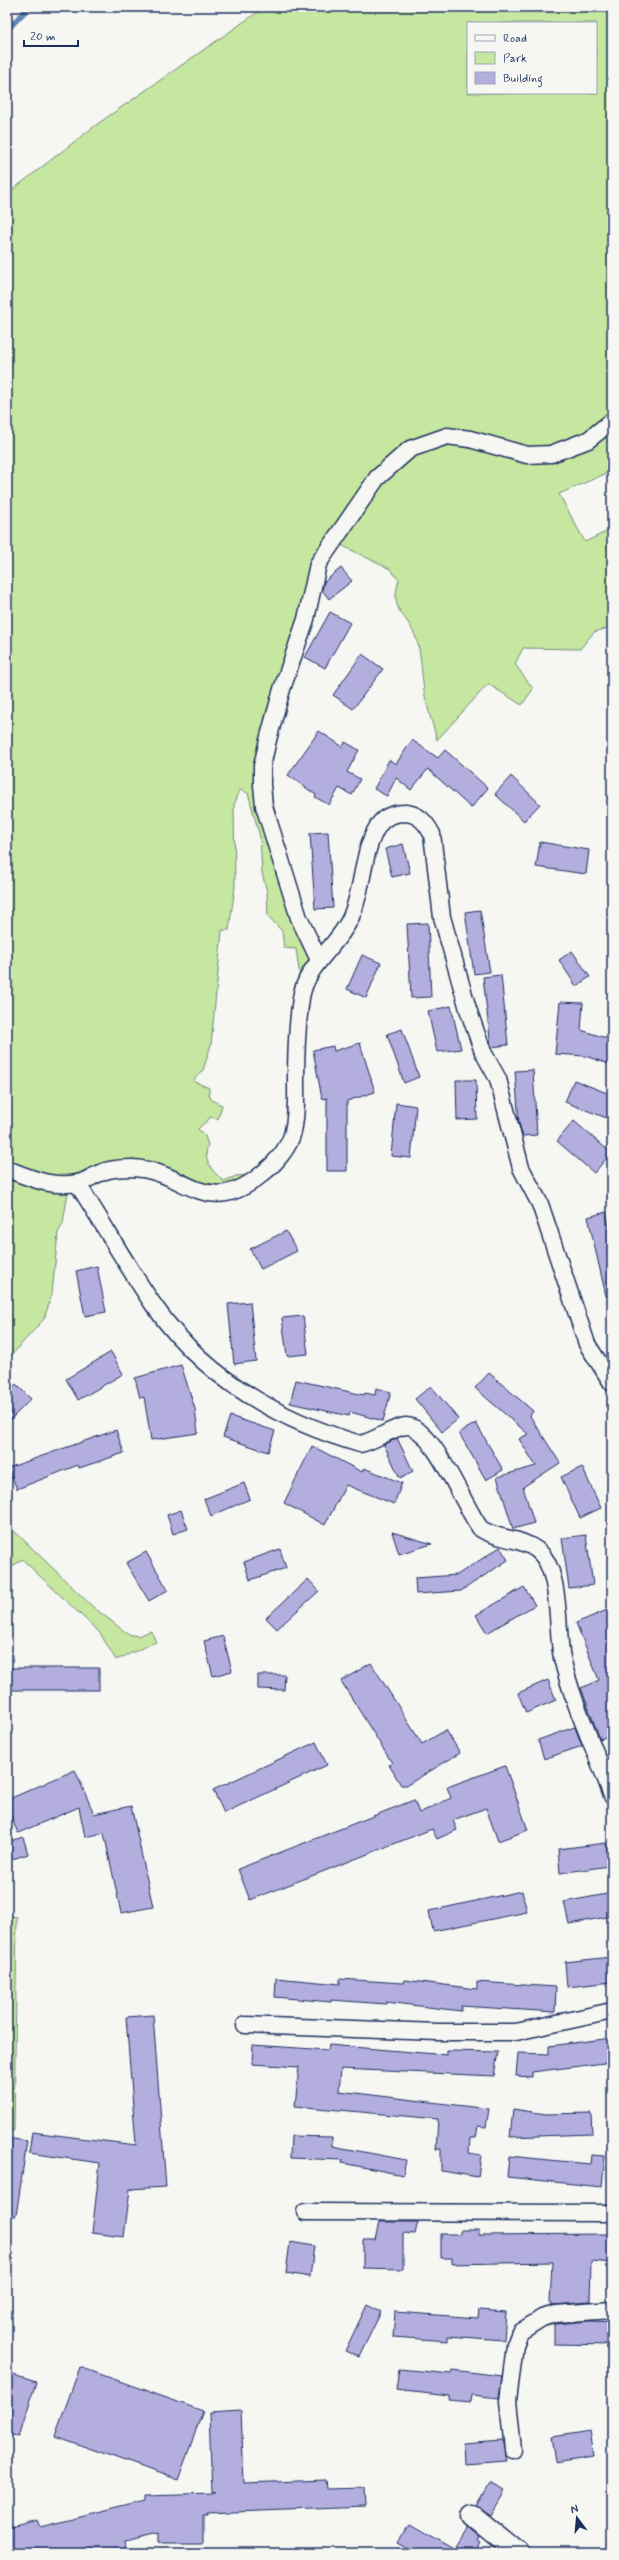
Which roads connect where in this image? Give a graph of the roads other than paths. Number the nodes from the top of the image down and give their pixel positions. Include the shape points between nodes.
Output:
1 (612, 421) edge
2 (319, 960) junction
3 (7, 1169) edge
4 (77, 1183) junction
5 (612, 1384) edge
6 (612, 1796) edge
7 (612, 2011) edge
8 (245, 2025) dead end
9 (305, 2212) dead end
10 (612, 2213) edge
11 (612, 2310) edge
12 (513, 2450) dead end
13 (473, 2517) dead end
14 (517, 2553) edge

1 - 2 street via 588,440 551,454 527,455 470,439 447,436 410,449 377,478 318,564 306,619 268,740 262,766 262,785 264,806 299,918
2 - 4 street via 301,996 293,1132 287,1146 264,1174 234,1192 219,1195 202,1192 150,1171 132,1168 102,1172
2 - 5 street via 333,947 351,918 359,898 368,854 377,827 384,819 396,813 413,813 425,822 432,834 442,917 468,1009 483,1052 498,1079 521,1168 540,1204 587,1344
3 - 4 street via 42,1182
4 - 6 street via 155,1307 194,1354 222,1378 258,1403 283,1416 360,1444 372,1442 406,1426 414,1428 435,1451 480,1529 490,1535 524,1543 538,1550 547,1562 553,1578 562,1658
7 - 8 street via 516,2032 438,2032
9 - 10 street
11 - 12 street via 556,2314 542,2318 520,2332 515,2344 508,2401
13 - 14 street

